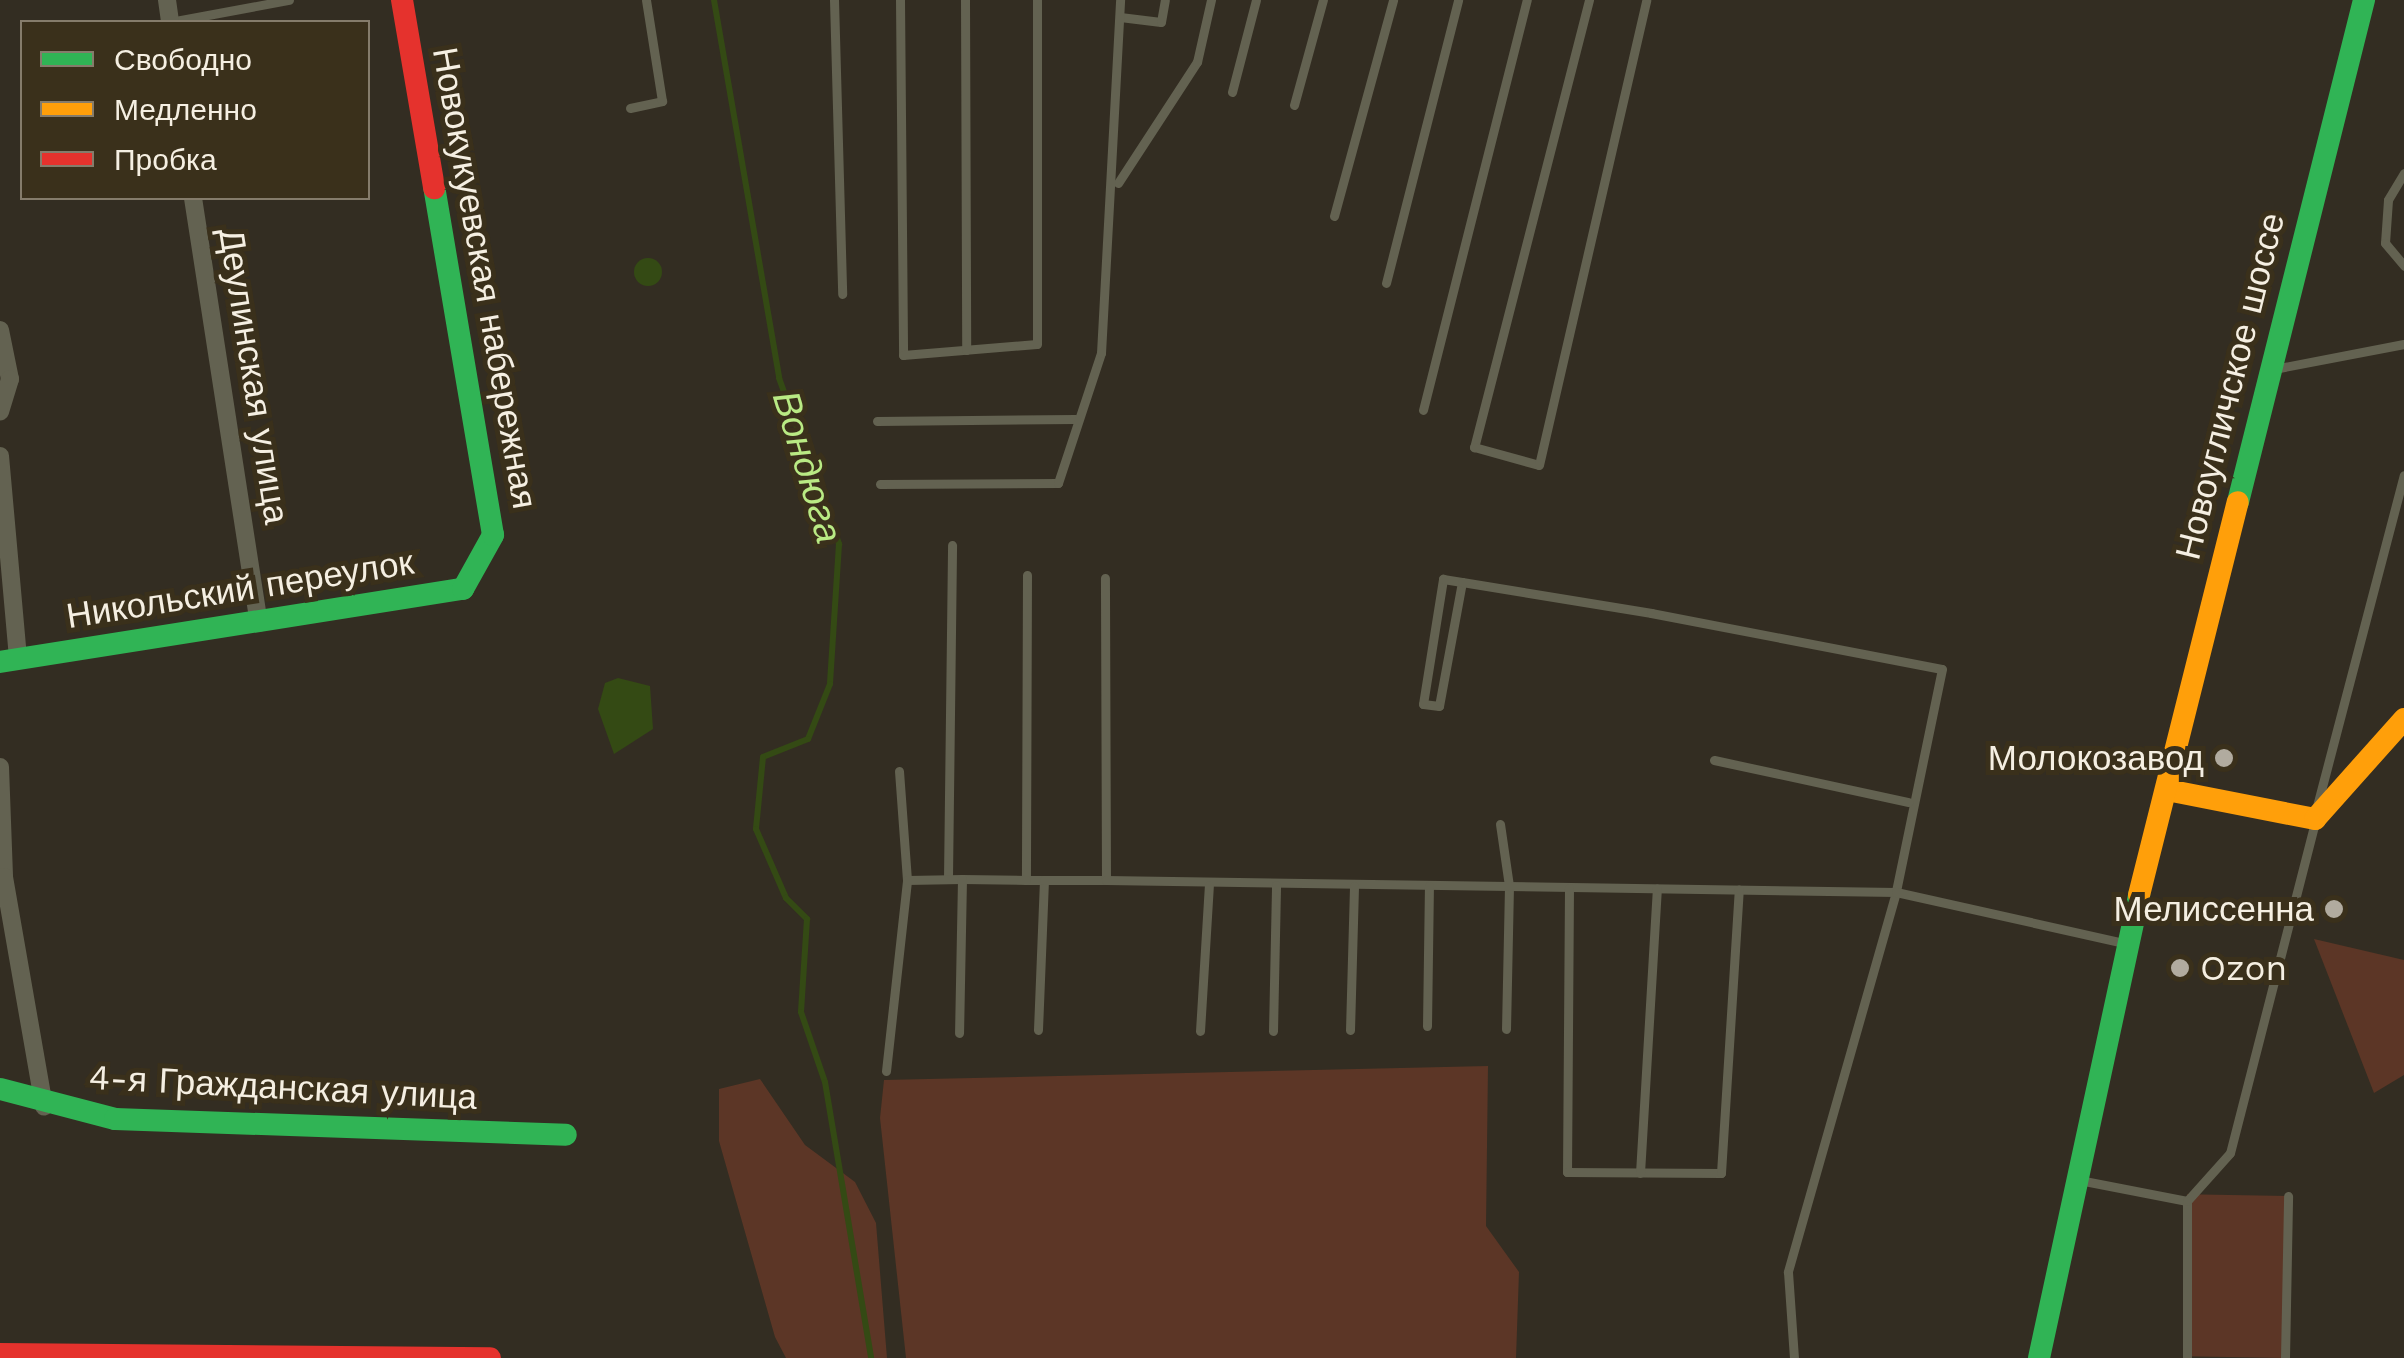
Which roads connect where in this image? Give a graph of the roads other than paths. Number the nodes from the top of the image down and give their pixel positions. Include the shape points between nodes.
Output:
1 (289, 0) edge
2 (402, 0) edge
3 (646, 0) edge
4 (834, 0) edge
5 (900, 0) edge
6 (965, 0) edge
7 (1037, 0) edge
8 (1120, 0) edge
9 (1165, 0) edge
10 (1211, 0) edge
11 (1256, 0) edge
12 (1323, 0) edge
13 (1394, 0) edge
14 (1458, 0) edge
15 (1527, 0) edge
16 (1589, 0) edge
17 (1646, 0) edge
18 (2364, 0) edge
19 (1120, 17) junction
20 (181, 20) edge
21 (1232, 92) dead end
22 (1294, 106) dead end
23 (630, 108) dead end
24 (2404, 173) edge
25 (1116, 186) junction
26 (193, 200) edge
27 (1334, 216) dead end
28 (2404, 266) edge
29 (1386, 283) dead end
30 (842, 294) dead end
31 (0, 330) edge
32 (2404, 344) edge
33 (966, 350) junction
34 (2268, 370) junction
35 (1422, 410) dead end
36 (0, 412) edge
37 (1075, 419) junction
38 (877, 422) dead end
39 (0, 456) edge
40 (2404, 475) edge
41 (880, 484) dead end
42 (952, 545) dead end
43 (482, 568) joint
44 (1027, 576) dead end
45 (1105, 578) dead end
46 (1462, 582) junction
47 (259, 623) junction
48 (9, 661) edge
49 (2404, 718) edge
50 (1714, 760) dead end
51 (0, 767) edge
52 (898, 771) dead end
53 (2167, 790) junction
54 (1909, 802) junction
55 (2315, 819) junction
56 (1500, 824) dead end
57 (948, 878) junction
58 (962, 879) junction
59 (907, 880) junction
60 (1026, 880) junction
61 (1044, 880) junction
62 (1106, 880) junction
63 (1209, 885) junction
64 (1276, 886) junction
65 (1354, 886) junction
66 (1429, 886) junction
67 (1509, 886) junction
68 (1569, 888) junction
69 (1657, 889) junction
70 (1739, 890) junction
71 (1896, 892) junction
72 (2127, 943) junction
73 (1427, 1026) dead end
74 (1506, 1029) dead end
75 (1038, 1030) dead end
76 (1350, 1030) dead end
77 (1200, 1031) dead end
78 (1273, 1031) dead end
79 (959, 1033) dead end
80 (886, 1071) dead end
81 (0, 1090) edge
82 (44, 1108) junction
83 (566, 1135) dead end
84 (1640, 1173) junction
85 (2071, 1178) junction
86 (2288, 1196) dead end
87 (2187, 1201) junction
88 (0, 1356) edge
89 (453, 1357) edge
90 (490, 1358) edge
91 (1794, 1358) edge
92 (2039, 1358) edge
93 (2187, 1358) edge
94 (2285, 1358) edge

1 - 20 lane
2 - 43 street, Новокукуевская набережная via 493,534
3 - 23 lane via 662,102
4 - 30 lane
5 - 33 lane via 903,356
6 - 33 lane
7 - 33 lane via 1037,344
8 - 19 lane
9 - 19 lane via 1161,22
10 - 25 lane via 1198,62
11 - 21 lane
12 - 22 lane
13 - 27 lane
14 - 29 lane
15 - 35 lane
16 - 17 lane via 1474,447 1539,465
18 - 34 street, Новоугличское шоссе
19 - 25 lane
24 - 28 lane via 2388,200 2385,243
25 - 37 lane via 1101,353
26 - 47 street, Деулинская улица
31 - 36 street via 10,379
32 - 34 lane
34 - 53 street, Новоугличское шоссе
37 - 38 lane
37 - 41 lane via 1058,483
39 - 48 street
40 - 55 lane
42 - 57 lane
43 - 47 street, Никольский переулок via 463,588
44 - 60 lane
45 - 62 lane
46 - 46 lane via 1443,580 1423,704 1439,706
46 - 54 lane via 1942,670
47 - 48 street, Никольский переулок
49 - 55 street
50 - 54 lane
51 - 82 street via 4,877
52 - 59 lane
53 - 55 street
53 - 72 street, Новоугличское шоссе
54 - 71 lane
55 - 87 lane via 2230,1152
56 - 67 lane
57 - 58 lane
57 - 59 lane
58 - 60 lane
58 - 79 lane
59 - 80 lane
60 - 61 lane
61 - 62 lane
61 - 75 lane
62 - 63 lane
63 - 64 lane
63 - 77 lane
64 - 65 lane
64 - 78 lane
65 - 66 lane
65 - 76 lane
66 - 67 lane
66 - 73 lane
67 - 68 lane
67 - 74 lane
68 - 69 lane
68 - 84 lane via 1566,1172
69 - 70 lane
69 - 84 lane
70 - 71 lane
70 - 84 lane via 1721,1174
71 - 72 lane
71 - 91 lane via 1788,1272
72 - 85 street, Новоугличское шоссе
81 - 82 street, 4-я Гражданская улица
82 - 83 street, 4-я Гражданская улица via 116,1119
85 - 87 lane
85 - 92 street, Новоугличское шоссе
86 - 94 lane
87 - 93 lane
88 - 89 street
89 - 90 street

